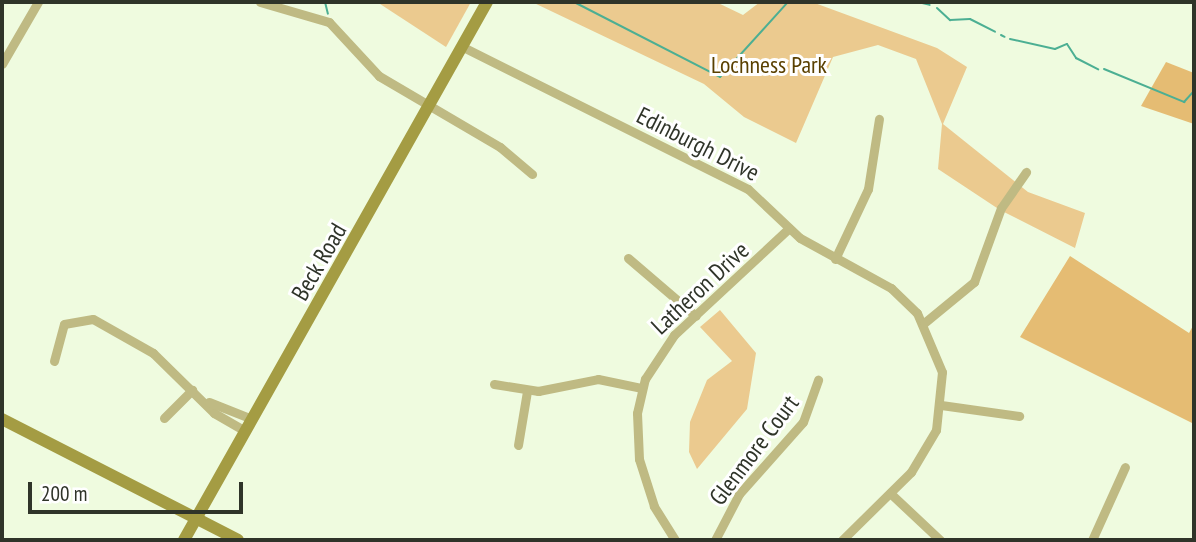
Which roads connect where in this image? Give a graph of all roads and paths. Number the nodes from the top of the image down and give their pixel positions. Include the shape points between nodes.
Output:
1 (38, 2) edge
2 (260, 2) edge
3 (487, 2) edge
4 (463, 47) junction
5 (2, 64) edge
6 (431, 106) junction
7 (878, 119) dead end
8 (1026, 172) dead end
9 (532, 174) dead end
10 (789, 229) junction
11 (628, 258) dead end
12 (835, 259) junction
13 (696, 316) junction
14 (924, 323) junction
15 (54, 360) dead end
16 (818, 380) dead end
17 (494, 384) dead end
18 (642, 388) junction
19 (192, 390) junction
20 (527, 391) junction
21 (941, 405) junction
22 (1019, 416) dead end
23 (163, 418) dead end
24 (2, 419) edge
25 (248, 425) junction
26 (518, 445) dead end
27 (1125, 467) dead end
28 (890, 493) junction
29 (196, 520) junction
30 (184, 540) edge
31 (238, 540) edge
32 (675, 540) edge
33 (715, 540) edge
34 (842, 540) edge
35 (940, 540) edge
36 (1092, 540) edge

1 - 5 street
2 - 6 street via 329,22 379,76
3 - 4 main road, Beck Road
4 - 6 main road, Beck Road
4 - 10 street, Edinburgh Drive via 748,189
6 - 9 street
6 - 25 main road, Beck Road
7 - 12 street via 868,189
8 - 14 street via 1001,208 974,282
10 - 12 street, Edinburgh Drive
10 - 13 street, Latheron Drive
11 - 13 street
12 - 14 street, Edinburgh Drive via 891,288
13 - 18 street, Latheron Drive via 661,350
14 - 21 street, Edinburgh Drive via 940,362
15 - 19 street via 64,324 89,318 153,353
16 - 33 street, Glenmore Court via 803,422 739,494
17 - 20 street
18 - 20 street via 598,379
18 - 32 street, Latheron Drive via 639,460 649,495
19 - 23 street
19 - 25 street via 209,402 214,413
20 - 26 street
21 - 22 street
21 - 28 street, Edinburgh Drive via 926,450
24 - 29 main road
25 - 29 main road, Beck Road
27 - 36 street
28 - 34 street, Edinburgh Drive
28 - 35 street
29 - 30 main road, Beck Road
29 - 31 main road

